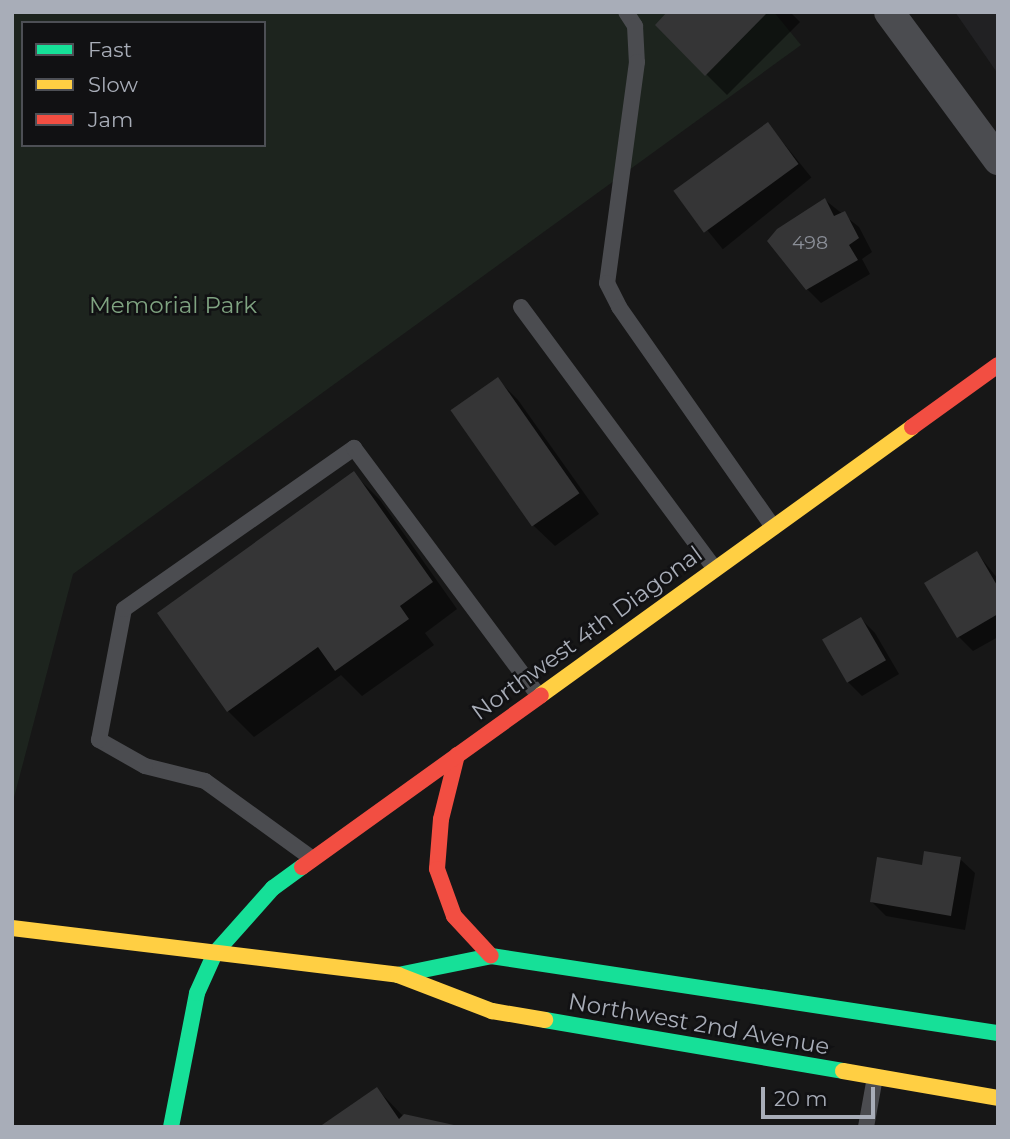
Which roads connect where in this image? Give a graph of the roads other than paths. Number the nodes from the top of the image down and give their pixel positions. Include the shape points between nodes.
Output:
1 (626, 12) edge
2 (890, 12) edge
3 (998, 160) edge
4 (521, 307) dead end
5 (998, 365) edge
6 (773, 527) junction
7 (715, 569) junction
8 (539, 696) junction
9 (457, 755) junction
10 (310, 857) junction
11 (12, 928) edge
12 (215, 953) junction
13 (491, 956) junction
14 (398, 975) junction
15 (998, 1033) edge
16 (874, 1077) junction
17 (998, 1098) edge
18 (171, 1127) edge
19 (866, 1127) edge

1 - 6 lane via 635,26 637,62 607,283 619,307
2 - 3 street
4 - 7 lane
5 - 6 street, Northwest 4th Diagonal
6 - 7 street, Northwest 4th Diagonal
7 - 8 street, Northwest 4th Diagonal
8 - 9 street, Northwest 4th Diagonal
8 - 10 lane via 354,448 124,609 99,740 145,766 205,780
9 - 10 street, Northwest 4th Diagonal
9 - 13 street via 441,820 437,869 454,916
10 - 12 street, Northwest 4th Diagonal via 273,888
11 - 12 street, Northwest 2nd Avenue
12 - 14 street, Northwest 2nd Avenue
12 - 18 street, Northwest 4th Diagonal via 197,993
13 - 14 street, Northwest 2nd Avenue
13 - 15 street, Northwest 2nd Avenue
14 - 16 street, Northwest 2nd Avenue via 492,1012
16 - 17 street, Northwest 2nd Avenue
16 - 19 lane

